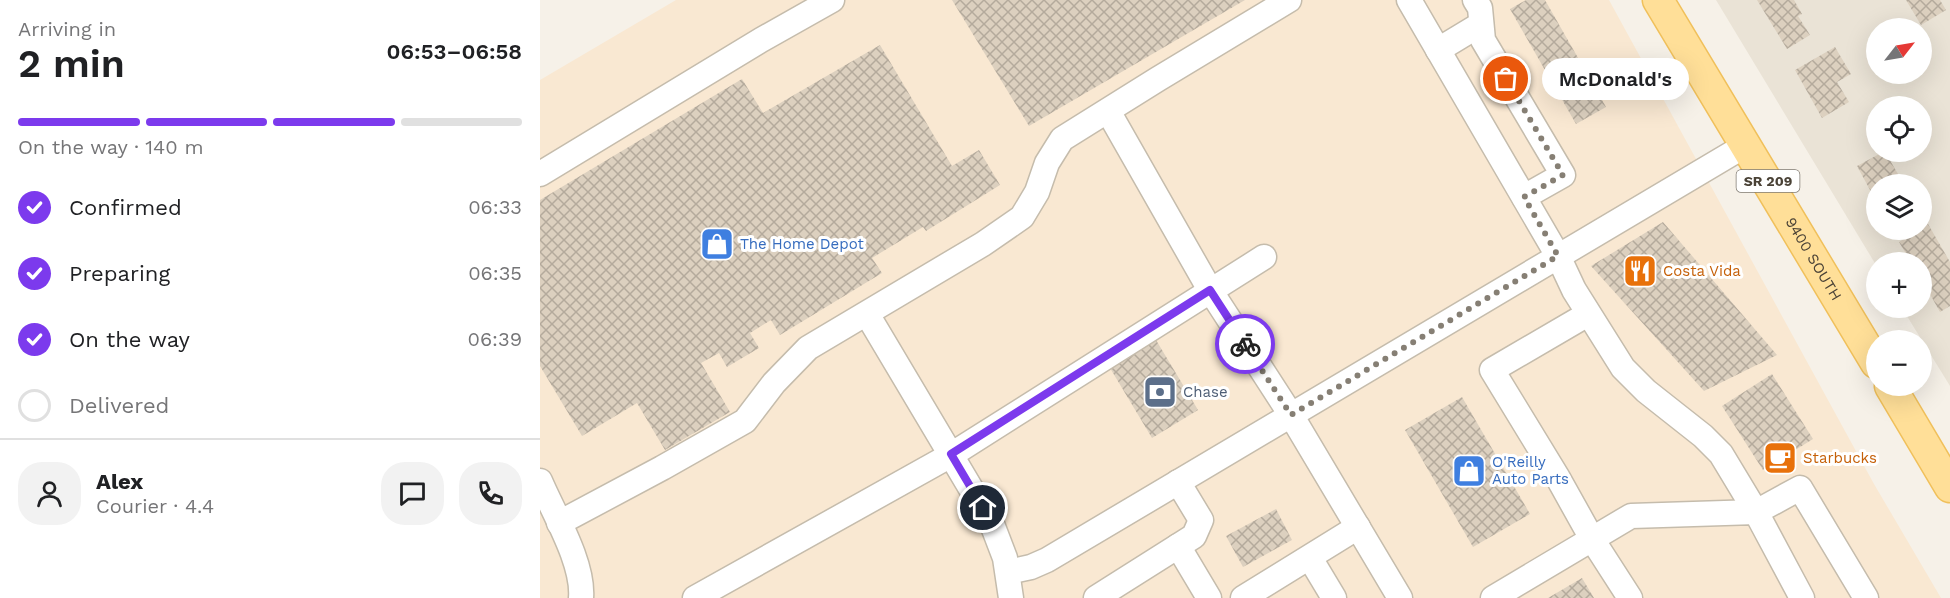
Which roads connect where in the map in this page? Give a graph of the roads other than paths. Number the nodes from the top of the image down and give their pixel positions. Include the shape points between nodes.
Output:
1 (832, 0) edge
2 (1289, 0) edge
3 (1409, 0) edge
4 (1474, 0) edge
5 (1658, 0) edge
6 (1481, 24) junction
7 (1438, 50) junction
8 (1108, 111) junction
9 (1746, 145) junction
10 (540, 174) edge
11 (1524, 197) junction
12 (1558, 256) junction
13 (1264, 257) dead end
14 (1210, 290) junction
15 (867, 314) junction
16 (1588, 314) junction
17 (1866, 346) edge
18 (1896, 396) edge
19 (1291, 415) junction
20 (951, 454) junction
21 (540, 481) edge
22 (1178, 482) junction
23 (1950, 487) edge
24 (1756, 512) junction
25 (559, 523) junction
26 (1358, 527) junction
27 (1592, 539) junction
28 (1178, 546) junction
29 (1310, 558) junction
30 (1008, 572) junction
31 (581, 598) edge
32 (694, 598) edge
33 (1011, 598) edge
34 (1096, 598) edge
35 (1209, 598) edge
36 (1243, 598) edge
37 (1334, 598) edge
38 (1400, 598) edge
39 (1493, 598) edge
40 (1630, 598) edge
41 (1802, 598) edge
42 (1866, 598) edge

1 - 10 street
2 - 8 street
3 - 7 street
4 - 6 street
5 - 9 main road, 9400 SOUTH / SR 209
6 - 7 street
6 - 11 street via 1483,40 1563,175
7 - 11 street
8 - 14 street
8 - 15 street via 1062,139 1022,217
9 - 12 street
9 - 17 main road, 9400 SOUTH / SR 209
11 - 12 street
12 - 16 street
12 - 19 street
13 - 14 street
14 - 19 street
14 - 20 street
15 - 20 street
15 - 25 street via 808,348 745,421
16 - 24 street via 1623,369 1721,454
16 - 27 street via 1492,370
18 - 23 main road
19 - 22 street
19 - 26 street
20 - 30 street via 992,524
20 - 32 street
21 - 25 street
22 - 28 street via 1201,520 1194,537
22 - 30 street via 1047,560
24 - 27 street via 1631,516
24 - 41 street
24 - 42 street via 1800,488
25 - 31 street via 579,573
26 - 29 street
26 - 38 street
27 - 39 street
27 - 40 street
28 - 34 street
28 - 35 street
29 - 36 street
29 - 37 street
30 - 33 street

